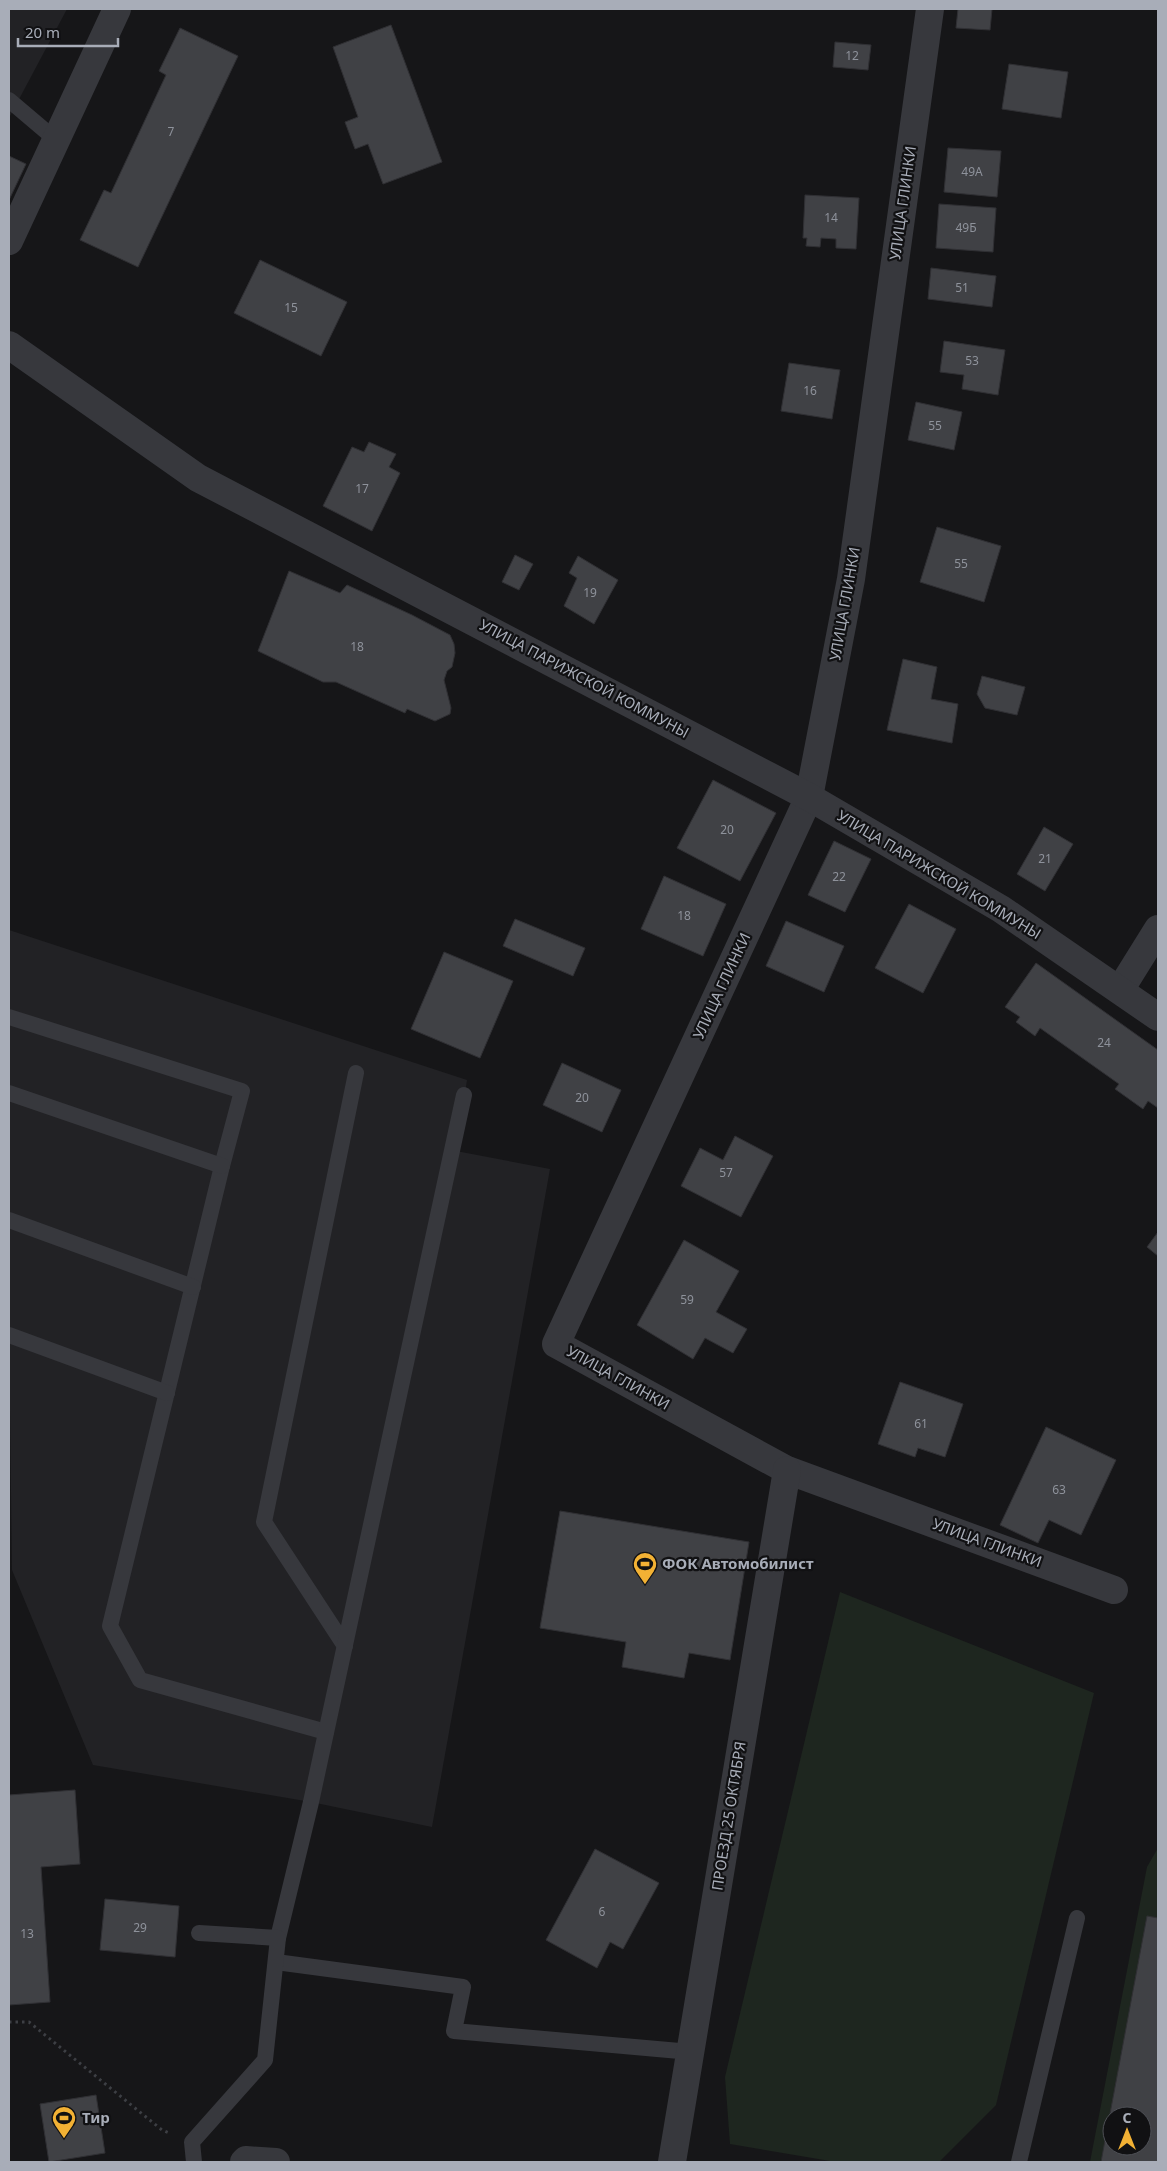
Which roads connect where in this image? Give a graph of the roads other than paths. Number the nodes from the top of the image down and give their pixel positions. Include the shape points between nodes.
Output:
1 (116, 9) edge
2 (930, 9) edge
3 (9, 100) edge
4 (55, 139) junction
5 (9, 242) edge
6 (9, 345) edge
7 (809, 797) junction
8 (1158, 929) edge
9 (1120, 990) junction
10 (9, 1016) edge
11 (1158, 1017) edge
12 (356, 1073) dead end
13 (9, 1093) edge
14 (464, 1095) dead end
15 (222, 1166) junction
16 (9, 1220) edge
17 (193, 1286) junction
18 (9, 1335) edge
19 (167, 1393) junction
20 (787, 1470) junction
21 (1114, 1590) dead end
22 (345, 1646) junction
23 (326, 1732) junction
24 (1077, 1918) dead end
25 (199, 1933) dead end
26 (278, 1938) junction
27 (276, 1962) junction
28 (690, 2052) junction
29 (194, 2162) edge
30 (244, 2162) edge
31 (276, 2162) edge
32 (672, 2162) edge
33 (1019, 2162) edge

1 - 4 street
2 - 7 street, УЛИЦА ГЛИНКИ via 851,579
3 - 4 lane
4 - 5 street
6 - 7 street, УЛИЦА ПАРИЖСКОЙ КОММУНЫ via 198,478
7 - 9 street, УЛИЦА ПАРИЖСКОЙ КОММУНЫ via 1002,909
7 - 20 street, УЛИЦА ГЛИНКИ via 556,1344
8 - 9 street
9 - 11 street, УЛИЦА ПАРИЖСКОЙ КОММУНЫ
10 - 15 lane via 242,1090
12 - 22 lane via 264,1522
13 - 15 lane
14 - 22 lane
15 - 17 lane
16 - 17 lane
17 - 19 lane
18 - 19 lane
19 - 23 lane via 110,1626 140,1680
20 - 21 street, УЛИЦА ГЛИНКИ
20 - 28 street, ПРОЕЗД 25 ОКТЯБРЯ
22 - 23 lane
23 - 26 lane
24 - 33 lane
25 - 26 lane
26 - 27 lane
27 - 28 lane via 463,1986 454,2031
27 - 29 lane via 265,2060 192,2142
28 - 32 street, ПРОЕЗД 25 ОКТЯБРЯ
30 - 31 street

